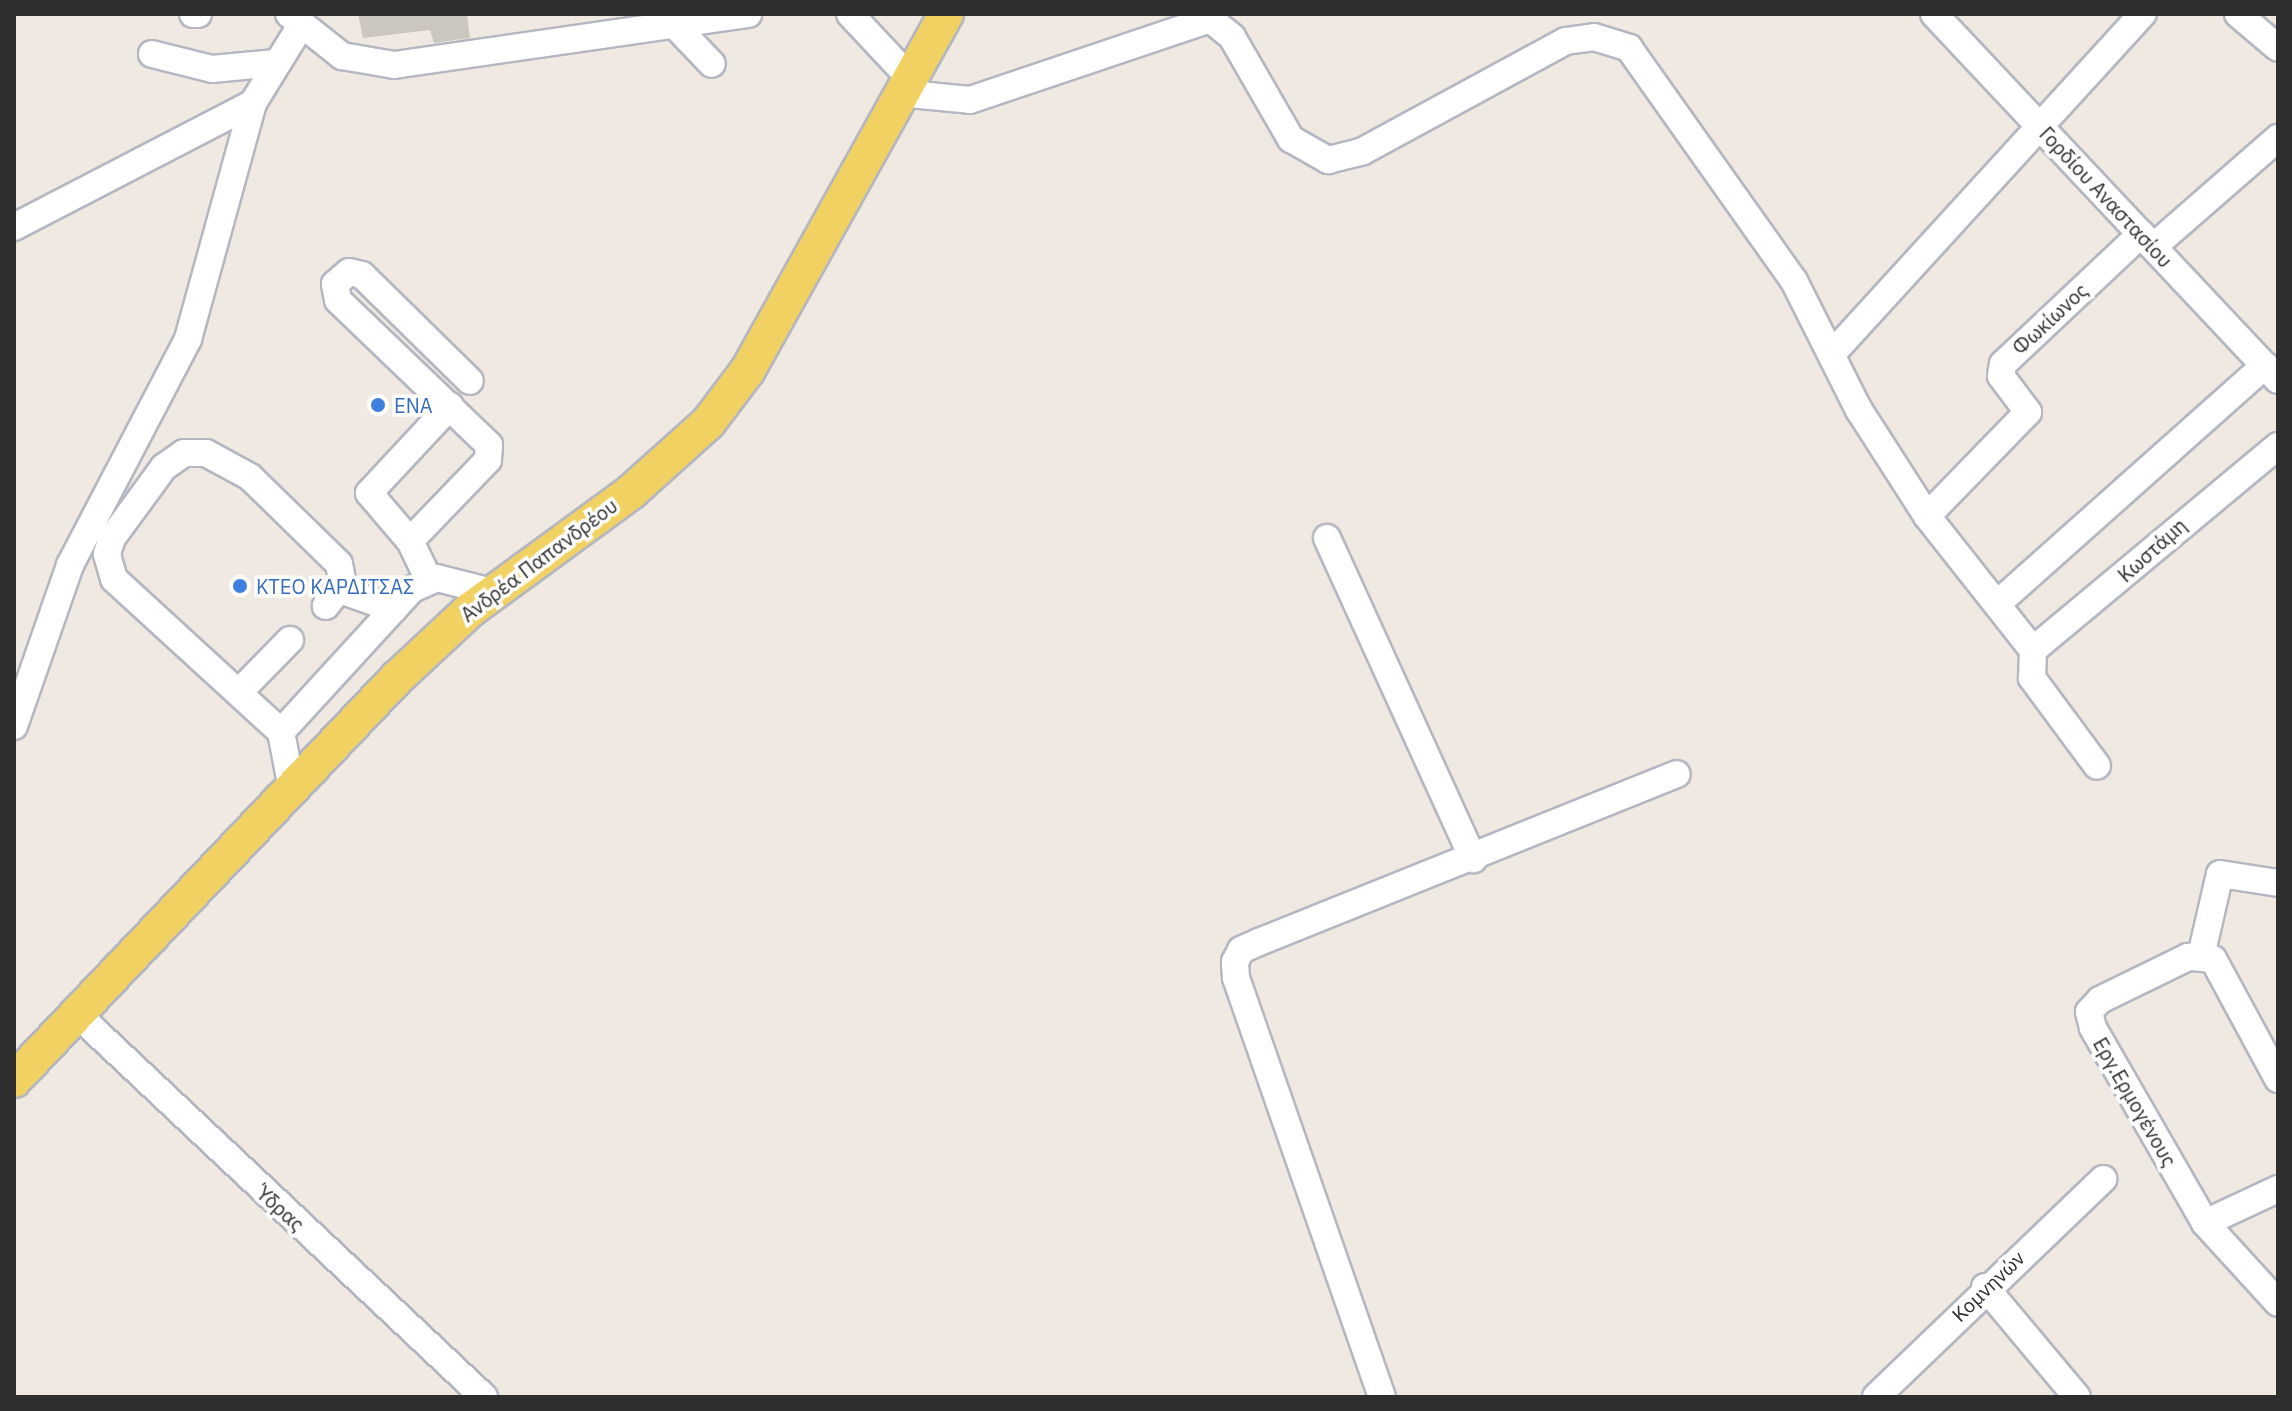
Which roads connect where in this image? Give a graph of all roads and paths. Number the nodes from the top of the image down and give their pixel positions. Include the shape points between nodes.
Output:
1 (748, 14) edge
2 (850, 14) edge
3 (946, 14) edge
4 (2143, 14) edge
5 (2238, 14) edge
6 (1941, 16) edge
7 (1204, 17) edge
8 (671, 19) edge
9 (295, 21) edge
10 (2278, 48) edge
11 (152, 54) dead end
12 (276, 63) junction
13 (712, 64) dead end
14 (903, 84) junction
15 (253, 103) junction
16 (2039, 125) junction
17 (2278, 138) edge
18 (14, 227) edge
19 (2147, 240) junction
20 (1832, 354) junction
21 (2271, 373) edge
22 (470, 381) dead end
23 (450, 406) junction
24 (2278, 446) edge
25 (1927, 516) junction
26 (1327, 538) dead end
27 (410, 541) junction
28 (428, 578) junction
29 (492, 592) junction
30 (1997, 604) junction
31 (394, 609) junction
32 (290, 640) dead end
33 (2031, 647) junction
34 (241, 690) junction
35 (14, 726) edge
36 (281, 732) junction
37 (2097, 766) dead end
38 (1677, 774) dead end
39 (292, 789) junction
40 (1473, 859) junction
41 (2278, 883) edge
42 (2201, 956) junction
43 (79, 1016) junction
44 (2278, 1079) edge
45 (14, 1080) edge
46 (2103, 1179) dead end
47 (2278, 1189) edge
48 (2205, 1223) junction
49 (1985, 1287) junction
50 (2278, 1303) edge
51 (484, 1397) edge
52 (1382, 1397) edge
53 (1876, 1397) edge
54 (2077, 1397) edge

1 - 8 street
2 - 14 street
3 - 14 main road, Ανδρέα Παπανδρέου
4 - 16 street
5 - 10 street
6 - 16 street, Γορδίου Αναστασίου
7 - 14 street via 970,100
7 - 20 street via 1232,37 1291,139 1328,160 1363,151 1566,41 1594,37 1629,48 1794,281
8 - 9 street via 394,65 342,56
8 - 13 street
9 - 12 street
11 - 12 street via 212,69
12 - 15 street
14 - 29 main road, Ανδρέα Παπανδρέου via 853,186 725,402 631,492
15 - 18 street
15 - 35 street via 188,339 70,565
16 - 19 street, Γορδίου Αναστασίου
16 - 20 street
17 - 19 street, Φωκίωνος
19 - 21 street, Γορδίου Αναστασίου
19 - 25 street, Φωκίωνος via 2003,364 2001,376 2028,412
20 - 25 street
21 - 30 street
22 - 23 street via 362,275 349,272 335,284 338,300
23 - 27 street via 369,493
23 - 27 street via 489,445 490,455
24 - 33 street, Κωστάμη
25 - 30 street
26 - 40 street
27 - 28 street
28 - 29 street
28 - 31 street
29 - 39 main road, Ανδρέα Παπανδρέου via 397,678
30 - 33 street
31 - 34 street via 333,598 339,564 250,477 193,451 164,467 119,526 107,562 122,588 195,658
31 - 36 street
32 - 34 street
33 - 37 street via 2032,678
34 - 36 street
36 - 39 street
38 - 40 street
39 - 43 main road, Ανδρέα Παπανδρέου
40 - 52 street via 1259,942 1241,950 1235,962
41 - 42 street via 2220,874
42 - 44 street via 2222,969
42 - 48 street, Εργ.Ερμογένους via 2100,1000 2089,1012 2093,1028
43 - 45 main road, Ανδρέα Παπανδρέου
43 - 51 street, Ύδρας
46 - 49 street, Κομνηνών
47 - 48 street
48 - 50 street, Εργ.Ερμογένους
49 - 53 street, Κομνηνών
49 - 54 street

